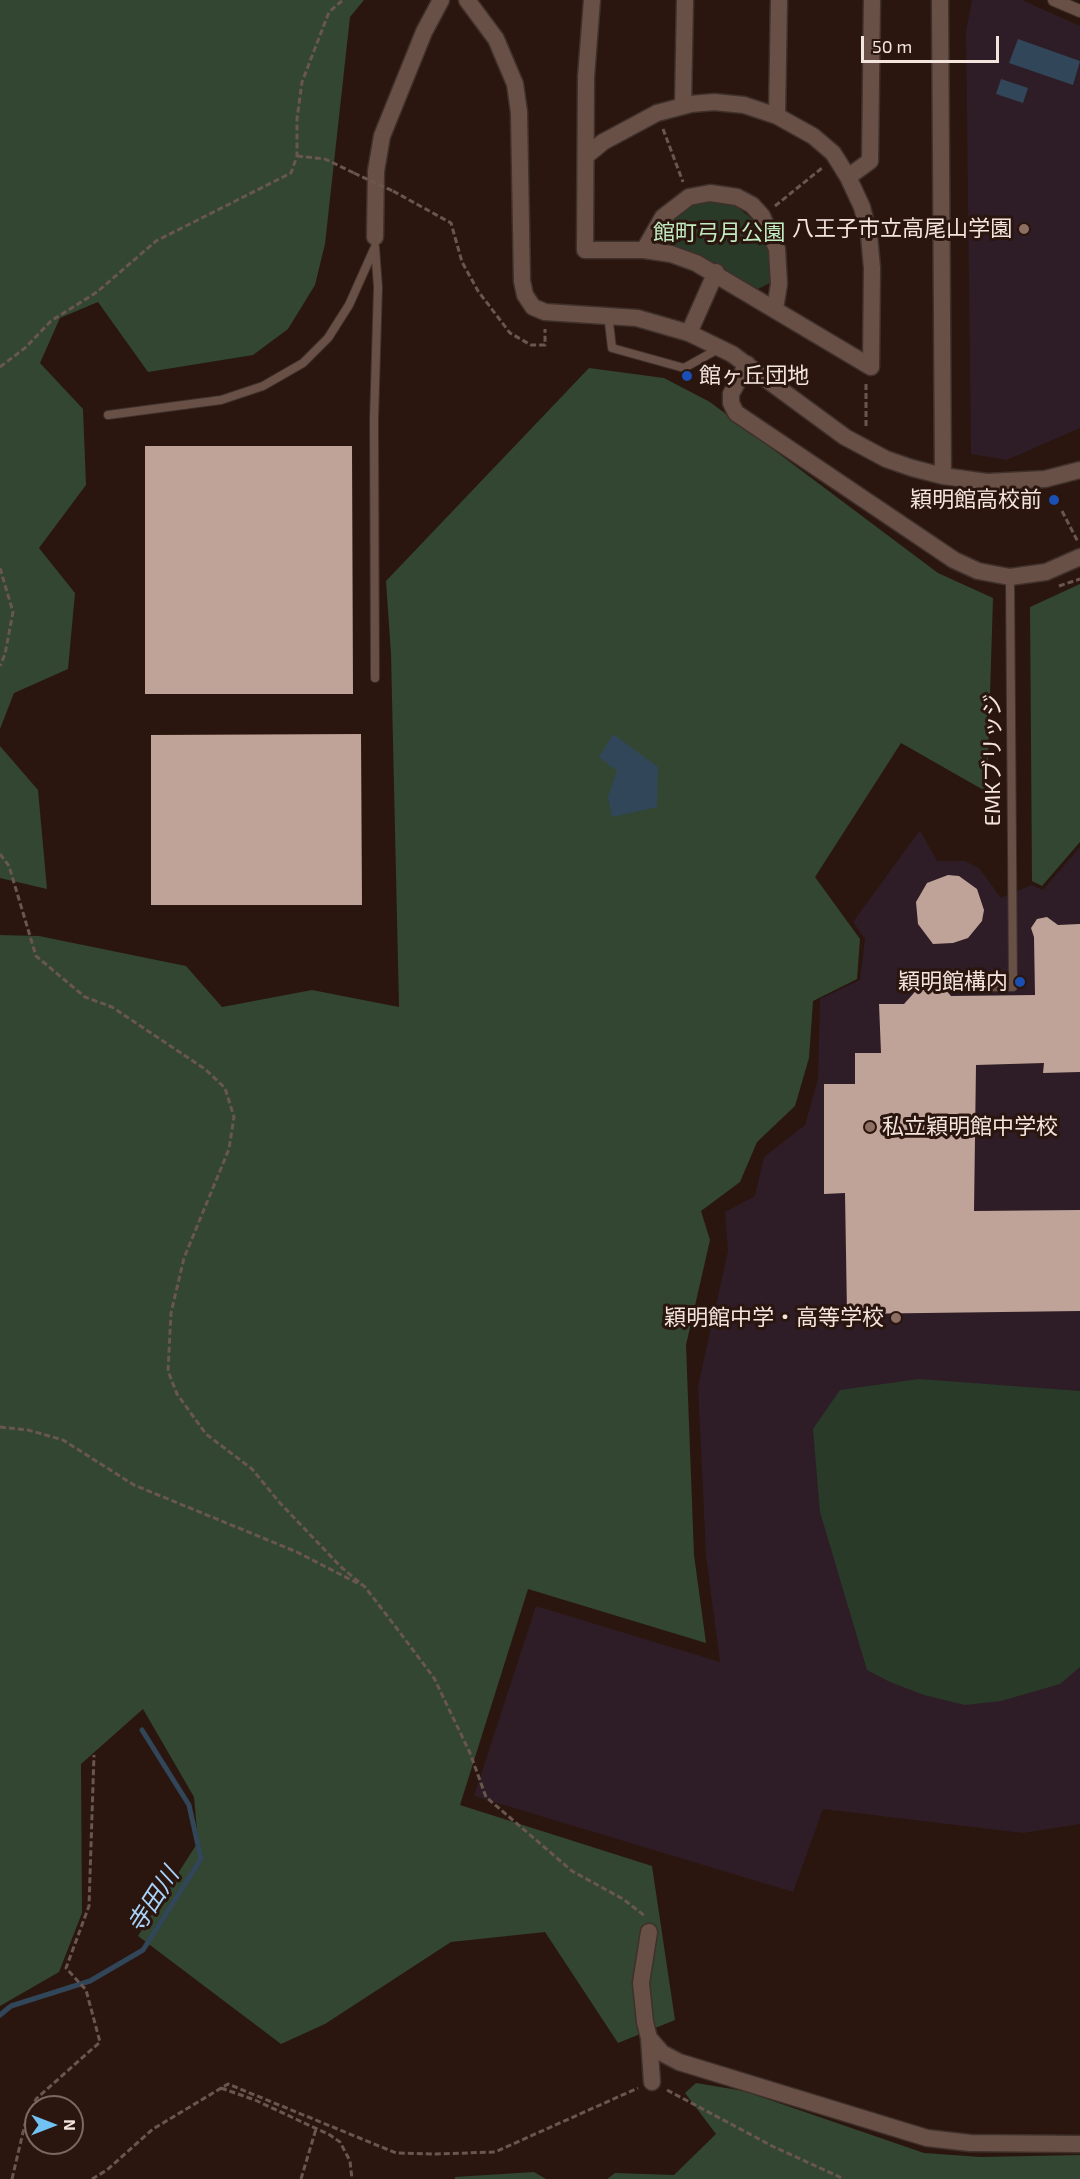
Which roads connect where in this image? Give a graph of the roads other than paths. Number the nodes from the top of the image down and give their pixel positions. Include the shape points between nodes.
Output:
1 (441, 0) edge
2 (467, 0) edge
3 (592, 0) edge
4 (685, 0) edge
5 (779, 0) edge
6 (872, 0) edge
7 (940, 0) edge
8 (1054, 0) edge
9 (1080, 11) edge
10 (684, 106) junction
11 (777, 116) junction
12 (586, 156) junction
13 (848, 177) junction
14 (375, 242) junction
15 (644, 250) junction
16 (716, 272) junction
17 (775, 309) junction
18 (608, 314) junction
19 (689, 333) junction
20 (721, 348) junction
21 (747, 364) junction
22 (108, 415) dead end
23 (1080, 470) edge
24 (943, 476) junction
25 (1080, 557) edge
26 (1010, 577) junction
27 (375, 678) dead end
28 (949, 987) dead end
29 (650, 1932) road end
30 (649, 2038) junction
31 (652, 2082) road end
32 (1080, 2144) edge

1 - 14 street via 382,136 376,171
2 - 18 street via 499,45 515,84 523,289 531,305 545,312
3 - 12 street via 586,77
4 - 10 street
5 - 11 street
6 - 13 street via 870,161
7 - 24 street
8 - 9 street
10 - 11 street via 734,104
10 - 12 street via 657,113 603,142
11 - 13 street via 813,135 836,157
12 - 15 street via 585,250
13 - 17 street via 869,235 871,367
14 - 22 lane via 349,305 303,363 263,386 221,400
14 - 27 lane
15 - 16 street via 671,254
15 - 17 street via 663,217 689,197 723,193 752,205 762,216 777,249
16 - 17 street
16 - 19 street
18 - 19 street via 647,320
18 - 20 lane via 612,348 684,368
19 - 20 street
20 - 21 street
21 - 24 street via 866,449
21 - 26 street via 731,394 732,407 739,416 954,560 978,572
23 - 24 street via 1020,481 987,482
25 - 26 street via 1046,572
26 - 28 lane, EMKブリッジ via 1013,987
29 - 30 street via 642,1983
30 - 31 street
30 - 32 street via 662,2053 679,2062 927,2138 970,2143

